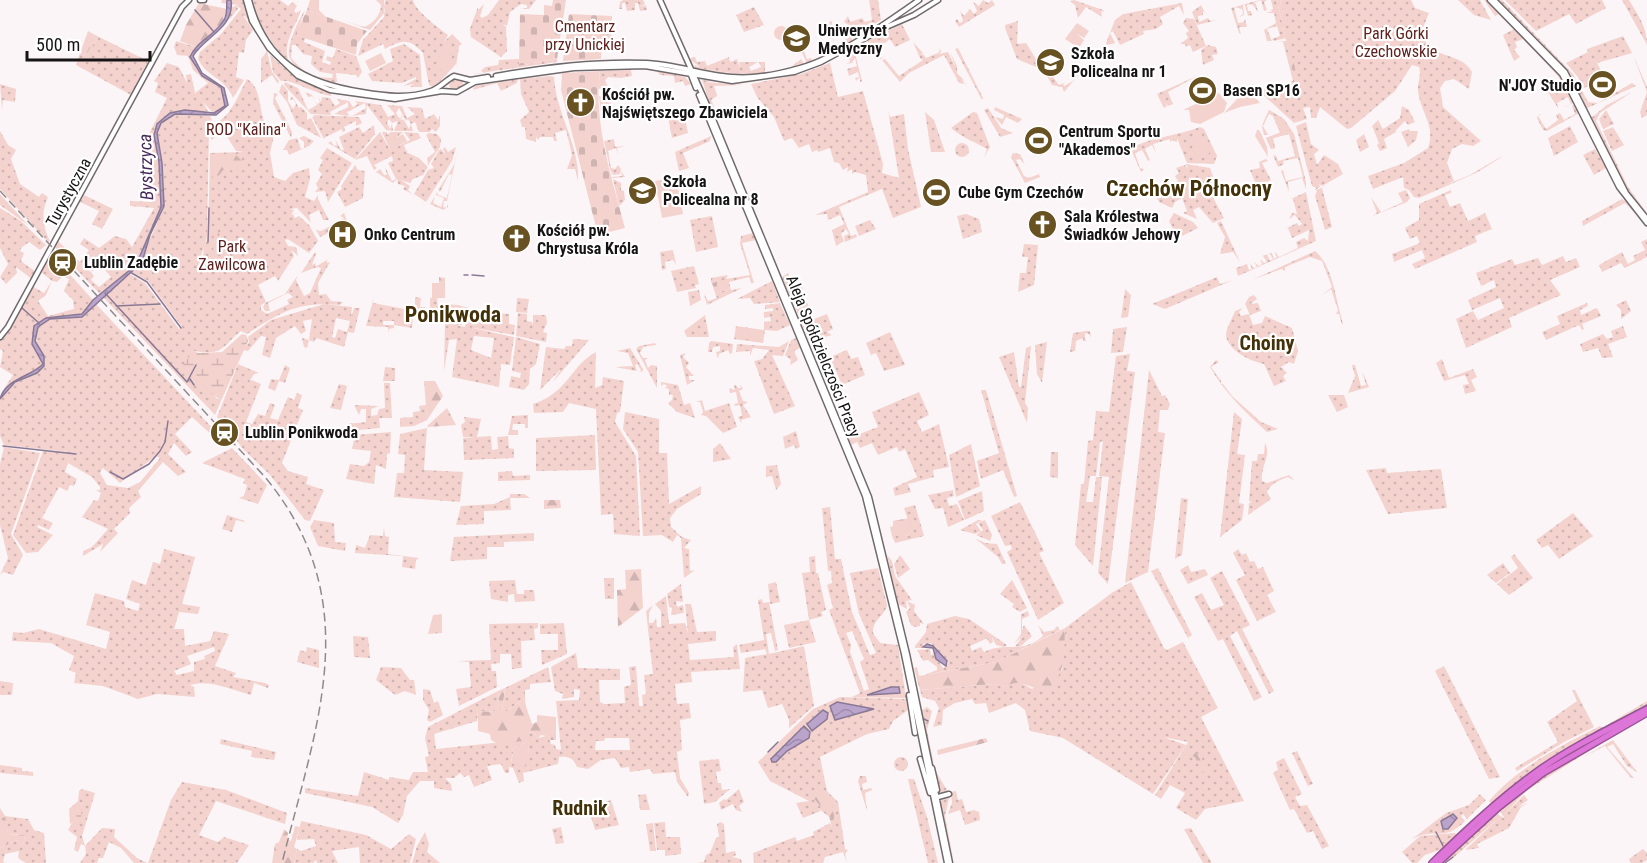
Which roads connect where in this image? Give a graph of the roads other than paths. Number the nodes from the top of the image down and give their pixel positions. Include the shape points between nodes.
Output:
1 (184, 0) edge
2 (189, 0) edge
3 (247, 0) edge
4 (660, 0) edge
5 (919, 0) edge
6 (938, 0) edge
7 (1495, 2) edge
8 (682, 52) junction
9 (155, 57) junction
10 (684, 58) junction
11 (675, 66) junction
12 (691, 71) junction
13 (706, 77) junction
14 (450, 78) junction
15 (462, 78) junction
16 (698, 86) junction
17 (332, 89) junction
18 (463, 89) junction
19 (451, 91) junction
20 (1585, 114) junction
21 (1647, 219) edge
22 (1647, 223) edge
23 (781, 272) dead end
24 (774, 276) junction
25 (0, 337) edge
26 (910, 680) junction
27 (910, 686) junction
28 (1647, 711) edge
29 (915, 733) dead end
30 (925, 747) junction
31 (920, 759) dead end
32 (949, 794) dead end
33 (939, 797) junction
34 (936, 811) junction
35 (1491, 811) junction
36 (945, 838) junction
37 (949, 863) edge
38 (1432, 863) edge
39 (1438, 863) edge

1 - 9 main road, Turystyczna
2 - 9 main road, Turystyczna
3 - 17 main road via 252,21 281,60 303,79
4 - 8 main road, Aleja Spółdzielczości Pracy
5 - 12 main road via 870,32 802,68 743,77
6 - 13 main road via 804,70 740,81
7 - 20 main road via 1559,66
8 - 10 main road, Aleja Spółdzielczości Pracy
8 - 12 main road, Aleja Spółdzielczości Pracy
9 - 25 main road, Turystyczna
10 - 11 main road
10 - 12 main road, Aleja Spółdzielczości Pracy
11 - 12 main road
11 - 15 main road via 567,65
12 - 13 main road
12 - 16 main road, Aleja Spółdzielczości Pracy
12 - 18 main road via 645,66 574,68 483,81
12 - 24 main road, Aleja Spółdzielczości Pracy
13 - 16 main road
14 - 15 main road
14 - 17 main road via 434,90 403,96
14 - 19 main road via 447,86
15 - 18 main road
16 - 24 main road, Aleja Spółdzielczości Pracy
17 - 19 main road via 395,99
18 - 19 main road
20 - 21 main road via 1626,193
20 - 22 main road via 1619,187
23 - 24 main road
24 - 26 main road, Aleja Spółdzielczości Pracy via 867,501
24 - 26 main road, Aleja Spółdzielczości Pracy via 869,499
26 - 27 main road
26 - 30 main road
27 - 29 main road
27 - 34 main road
28 - 35 highway via 1560,756
30 - 33 main road
30 - 36 main road
31 - 34 main road
32 - 33 main road
33 - 36 main road
34 - 37 main road
35 - 38 highway
35 - 39 highway
36 - 37 main road

